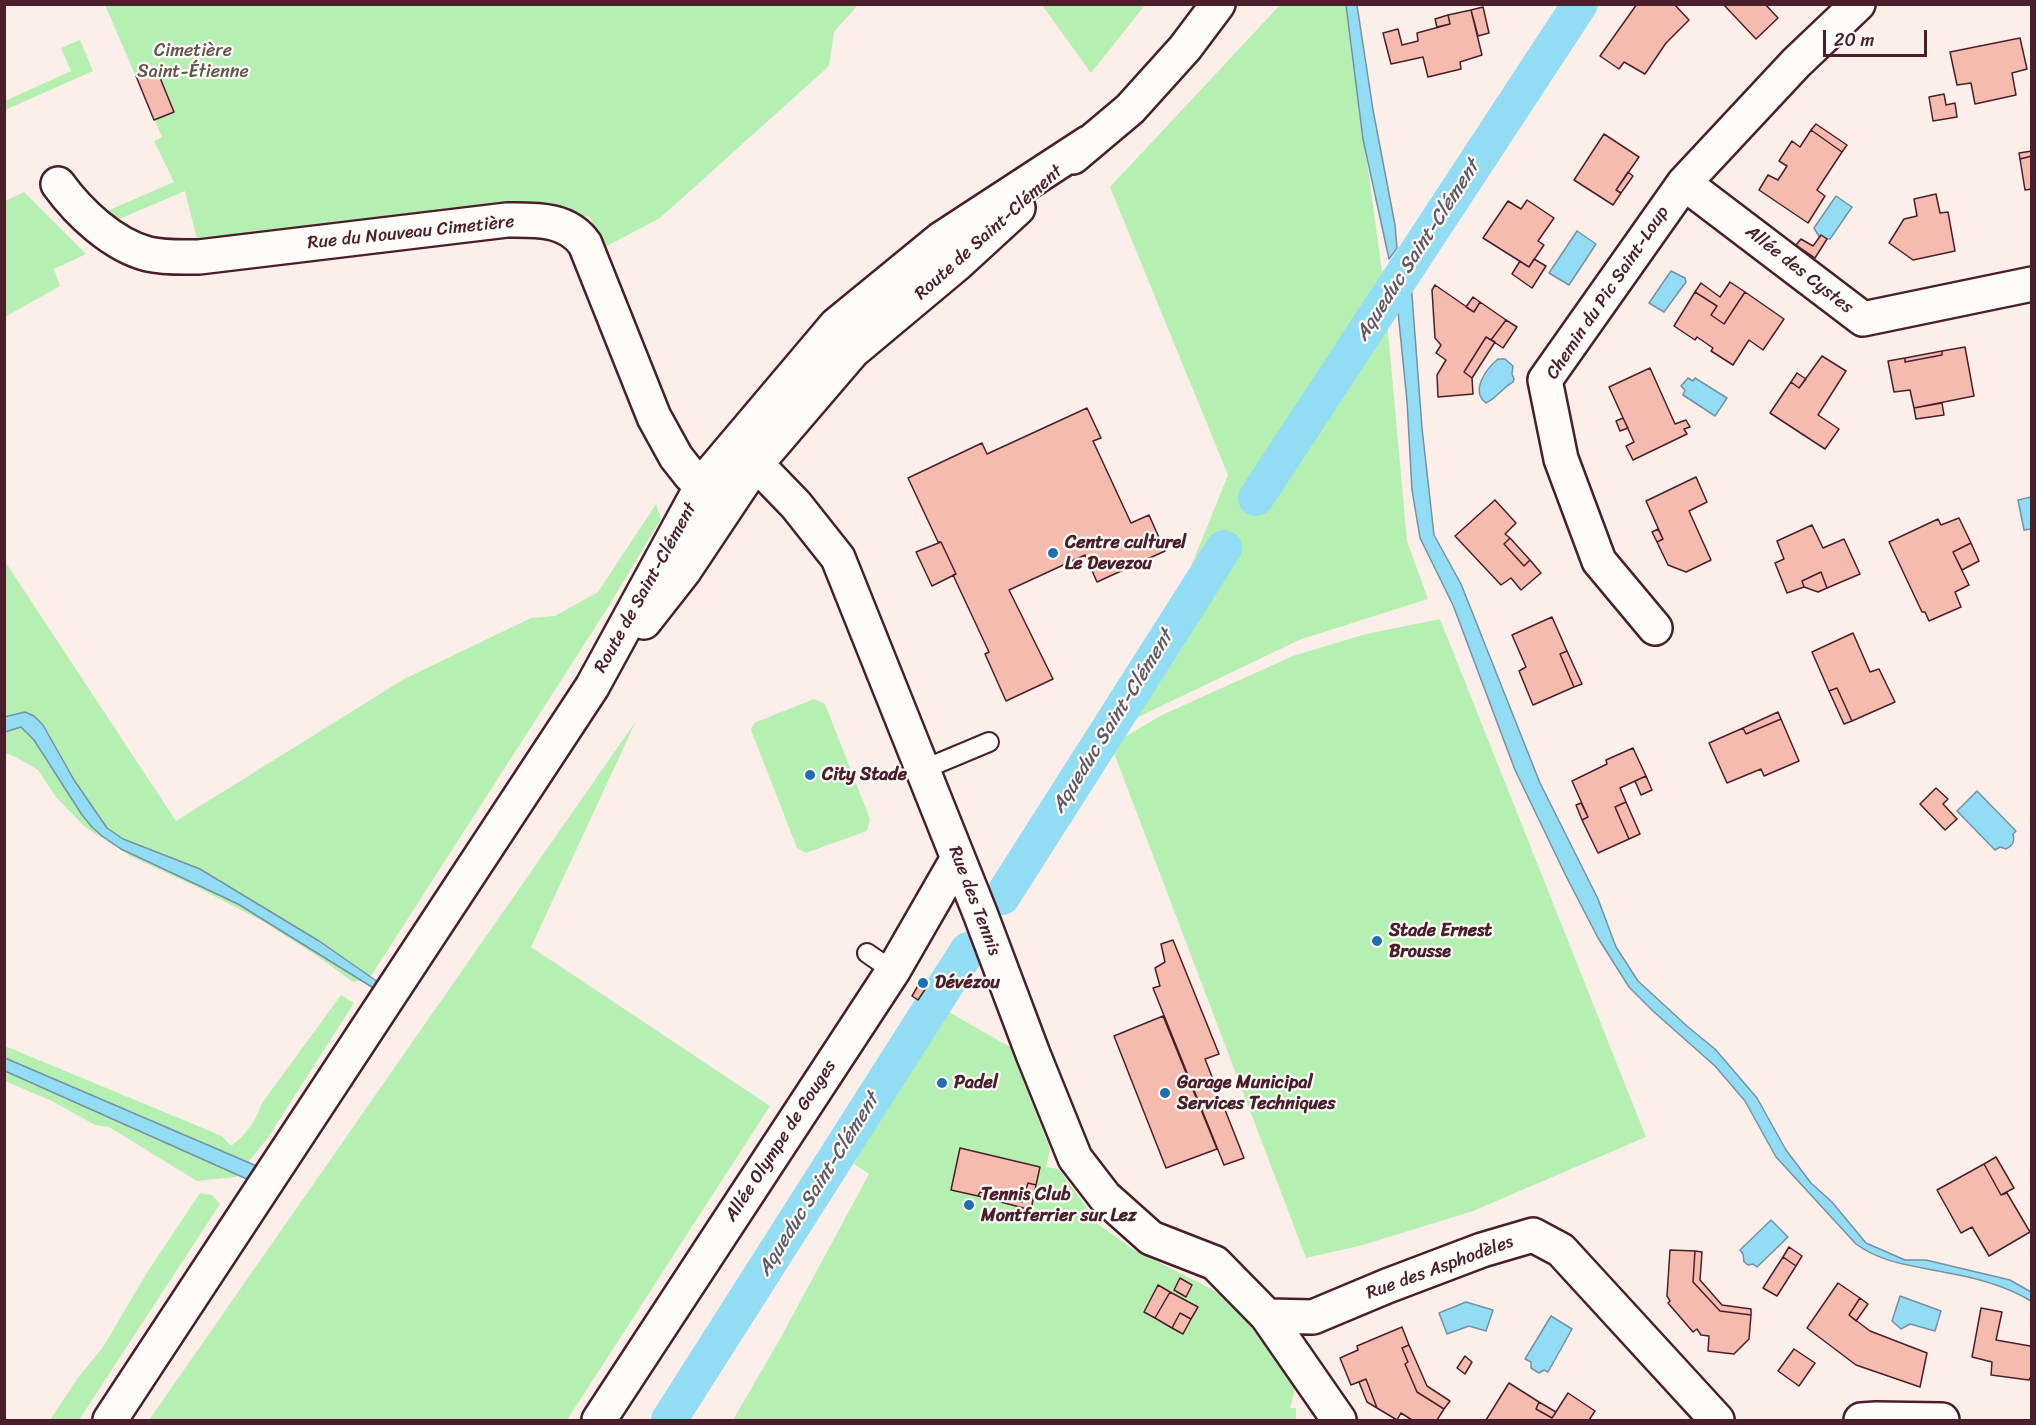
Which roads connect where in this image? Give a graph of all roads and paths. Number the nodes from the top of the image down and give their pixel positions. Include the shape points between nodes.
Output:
1 (1218, 4) edge
2 (1858, 4) edge
3 (1088, 143) junction
4 (1684, 183) junction
5 (58, 184) dead end
6 (2031, 284) edge
7 (752, 469) junction
8 (705, 480) junction
9 (1656, 628) dead end
10 (592, 687) junction
11 (989, 742) dead end
12 (922, 770) junction
13 (958, 858) junction
14 (1267, 1316) junction
15 (110, 1420) edge
16 (599, 1420) edge
17 (1339, 1420) edge
18 (1717, 1420) edge
19 (1861, 1420) edge
20 (1942, 1420) edge

1 - 3 street, Route de Saint-Clément via 1130,109
2 - 4 street, Chemin du Pic Saint-Loup via 1796,63
3 - 7 street, Route de Saint-Clément via 957,264 853,351
3 - 8 street, Route de Saint-Clément via 941,239 836,325
4 - 6 street, Allée des Cystes via 1863,320
4 - 9 street, Chemin du Pic Saint-Loup via 1545,380 1561,459 1599,561
5 - 8 street, Rue du Nouveau Cimetière via 67,197 129,247 166,257 199,257 498,220 533,220 566,227 585,244 665,440 691,476
7 - 8 street
7 - 10 street, Route de Saint-Clément via 684,572
7 - 12 street, Rue des Tennis via 773,481 838,558
8 - 10 street, Route de Saint-Clément
10 - 15 street
11 - 12 lane
12 - 13 street, Rue des Tennis
13 - 14 street, Rue des Tennis via 1029,1017 1075,1158 1105,1197 1151,1238 1215,1263
13 - 16 street, Allée Olympe de Gouges via 880,962
14 - 17 street, Rue des Tennis
14 - 18 street, Rue des Asphodèles via 1313,1317 1482,1250 1533,1235 1561,1250
19 - 20 street

